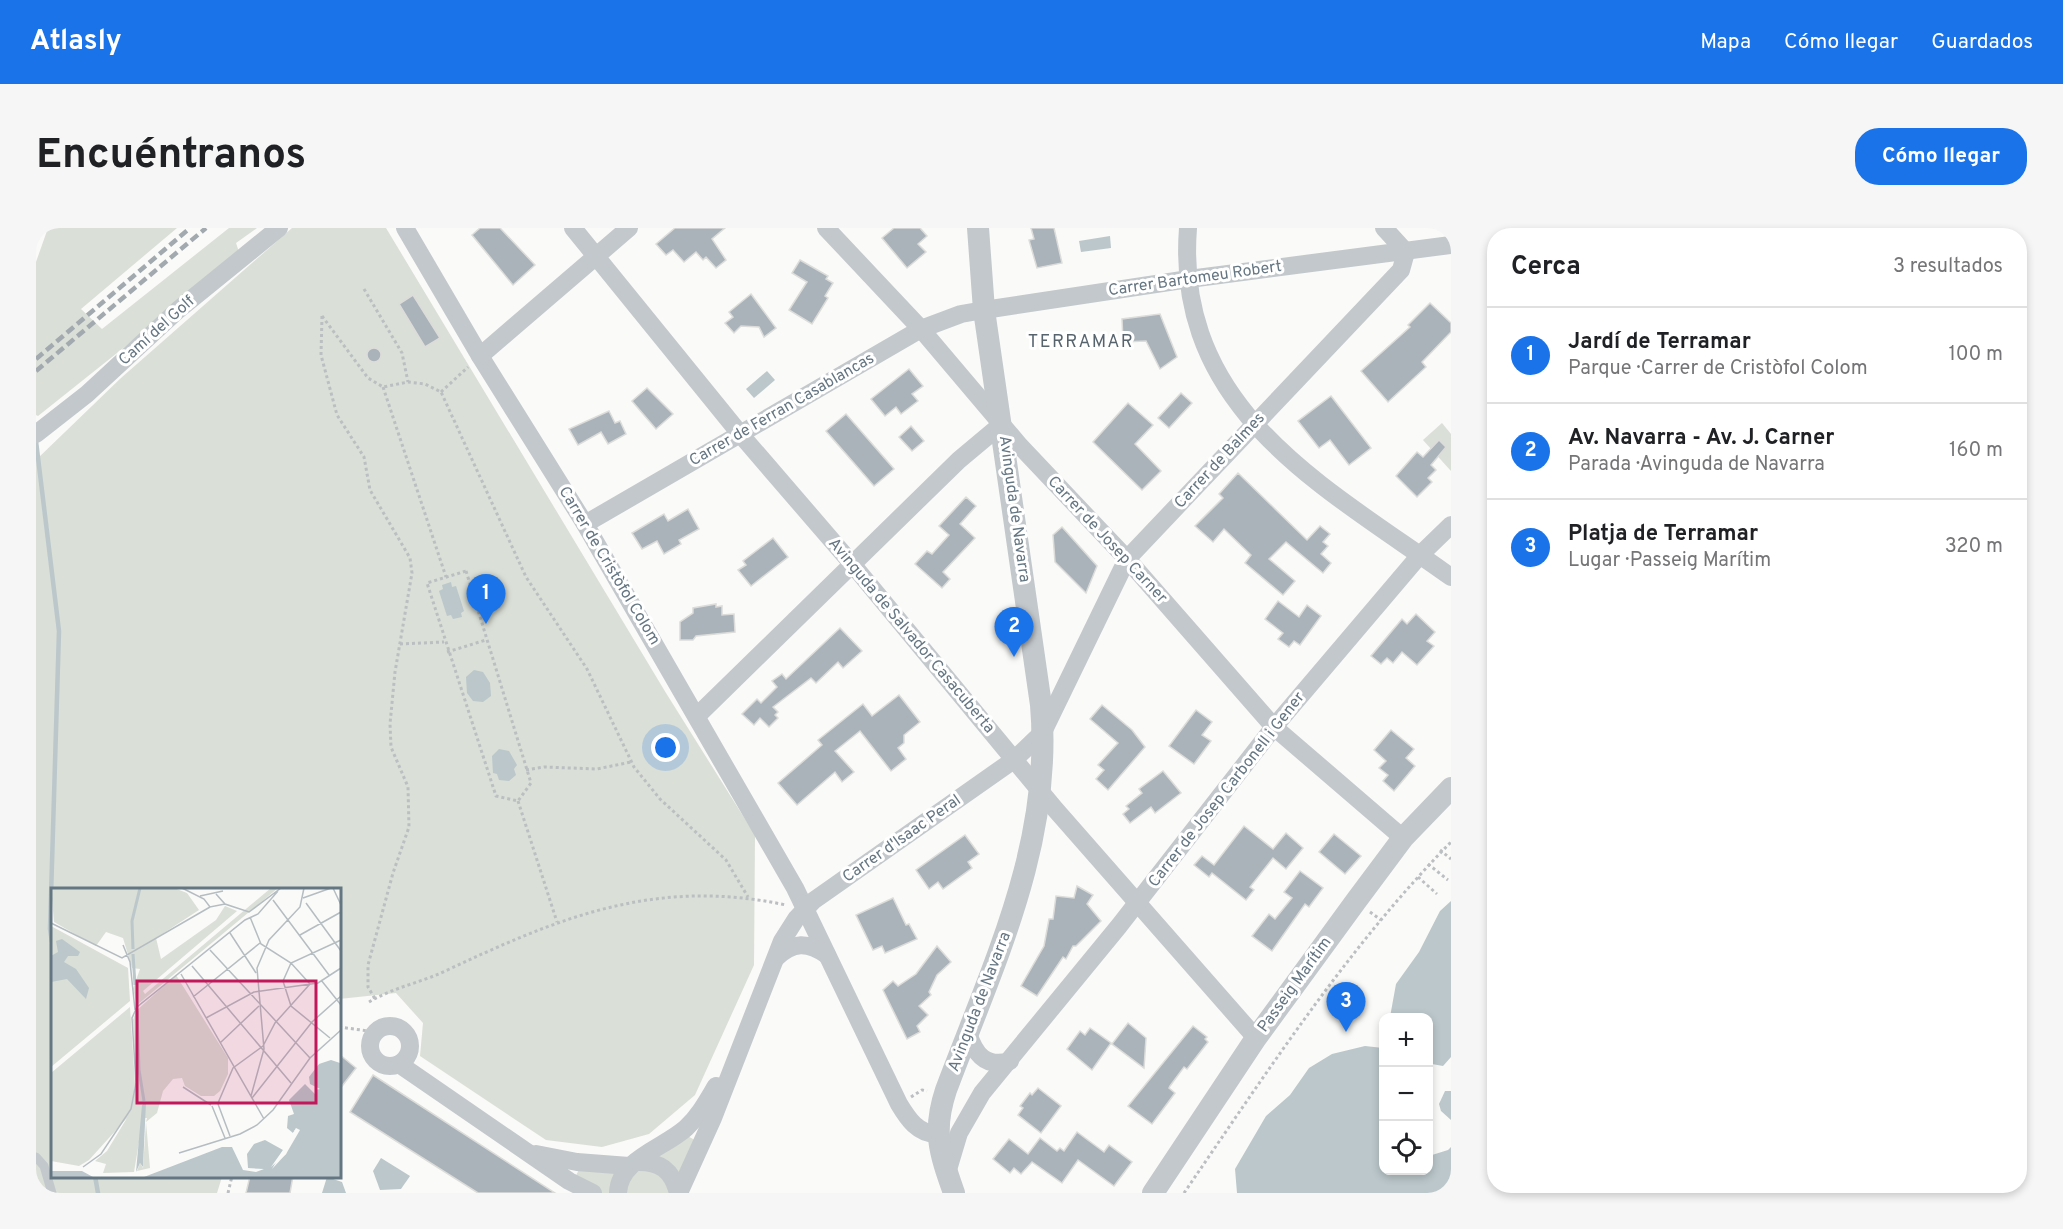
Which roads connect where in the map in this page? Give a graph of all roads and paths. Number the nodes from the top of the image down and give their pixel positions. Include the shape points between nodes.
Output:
1 (279, 228) edge
2 (405, 228) edge
3 (573, 228) edge
4 (629, 228) edge
5 (826, 228) edge
6 (978, 228) edge
7 (1188, 228) edge
8 (1384, 228) edge
9 (1451, 245) edge
10 (1406, 252) junction
11 (597, 256) junction
12 (1189, 279) junction
13 (364, 290) dead end
14 (984, 310) junction
15 (921, 329) junction
16 (480, 356) junction
17 (408, 382) junction
18 (383, 387) junction
19 (441, 392) junction
20 (1002, 424) junction
21 (1254, 425) junction
22 (36, 434) edge
23 (741, 435) junction
24 (585, 524) junction
25 (1451, 525) edge
26 (1420, 555) junction
27 (1127, 559) junction
28 (854, 565) junction
29 (446, 577) junction
30 (1451, 577) edge
31 (486, 640) junction
32 (444, 642) junction
33 (400, 644) junction
34 (447, 652) junction
35 (697, 717) junction
36 (1274, 727) junction
37 (1043, 732) junction
38 (1015, 759) junction
39 (631, 762) junction
40 (526, 770) junction
41 (1451, 788) edge
42 (1041, 791) junction
43 (518, 801) junction
44 (1403, 838) junction
45 (1451, 842) edge
46 (1440, 850) dead end
47 (1451, 859) edge
48 (1428, 864) dead end
49 (1418, 876) junction
50 (1448, 880) dead end
51 (1437, 894) dead end
52 (748, 897) junction
53 (1138, 903) junction
54 (1364, 907) dead end
55 (805, 909) junction
56 (1381, 920) junction
57 (557, 922) junction
58 (827, 955) junction
59 (776, 958) junction
60 (375, 999) junction
61 (369, 1002) dead end
62 (340, 1026) edge
63 (376, 1032) junction
64 (968, 1033) junction
65 (1256, 1038) junction
66 (742, 1043) junction
67 (1010, 1061) junction
68 (399, 1065) junction
69 (937, 1134) junction
70 (520, 1148) junction
71 (36, 1157) edge
72 (632, 1164) junction
73 (232, 1178) edge
74 (951, 1183) edge
75 (52, 1193) edge
76 (228, 1193) edge
77 (593, 1193) edge
78 (618, 1193) edge
79 (679, 1193) edge
80 (1153, 1193) edge
81 (1184, 1193) edge

1 - 22 street, Camí del Golf
2 - 16 street, Carrer de Cristòfol Colom
3 - 11 street, Avinguda de Salvador Casacuberta
4 - 11 street
5 - 15 street, Carrer de Josep Carner
6 - 14 street, Avinguda de Navarra
7 - 12 street
8 - 10 street
9 - 10 street
10 - 12 street, Carrer Bartomeu Robert
10 - 21 street, Carrer de Balmes via 1401,270
11 - 16 street
11 - 23 street, Avinguda de Salvador Casacuberta
12 - 14 street, Carrer Bartomeu Robert
12 - 21 street via 1204,348 1216,373
13 - 17 path via 402,353
14 - 15 street, Carrer de Ferran Casablancas
14 - 20 street, Avinguda de Navarra
15 - 20 street, Carrer de Josep Carner
15 - 23 street, Carrer de Ferran Casablancas
16 - 19 path
16 - 24 street, Carrer de Cristòfol Colom
17 - 18 path
17 - 19 path via 425,384
18 - 29 path
18 - 33 path via 368,378 322,316 321,355 337,416 364,457 370,490 410,558 411,588
19 - 39 path via 526,577 587,669
20 - 27 street, Carrer de Josep Carner
20 - 28 street via 959,460
20 - 37 street, Avinguda de Navarra
21 - 26 street via 1331,494
21 - 27 street, Carrer de Balmes
23 - 24 street, Carrer de Ferran Casablancas
23 - 28 street, Avinguda de Salvador Casacuberta
24 - 35 street, Carrer de Cristòfol Colom
25 - 26 street, Carrer de Josep Carbonell i Gener
26 - 30 street
26 - 36 street, Carrer de Josep Carbonell i Gener
27 - 36 street, Carrer de Josep Carner
27 - 37 street, Carrer de Balmes
28 - 35 street
28 - 38 street, Avinguda de Salvador Casacuberta
29 - 31 path via 465,572
29 - 32 path via 427,583
31 - 34 path
31 - 40 path
32 - 33 path
32 - 34 path
33 - 60 path via 390,747 408,787 409,827 368,965 368,987
34 - 43 path via 496,796
35 - 55 street, Carrer de Cristòfol Colom
36 - 44 street, Carrer de Josep Carner
36 - 53 street, Carrer de Josep Carbonell i Gener
37 - 38 street, Carrer d'Isaac Peral
37 - 42 street, Avinguda de Navarra
38 - 42 street, Avinguda de Salvador Casacuberta
38 - 55 street, Carrer d'Isaac Peral
39 - 40 path via 597,769
39 - 52 path via 660,799 726,860
40 - 43 path via 531,783
41 - 44 street, Passeig Marítim
42 - 53 street, Avinguda de Salvador Casacuberta
42 - 64 street, Avinguda de Navarra via 1034,836 1012,916
43 - 57 path
44 - 65 street, Passeig Marítim
45 - 49 path
46 - 47 path
48 - 50 path
49 - 51 path
49 - 56 path
52 - 55 path
52 - 57 path via 690,895 644,899
53 - 65 street, Avinguda de Salvador Casacuberta
53 - 67 street, Carrer de Josep Carbonell i Gener
54 - 56 path
55 - 58 street, Carrer de Cristòfol Colom
55 - 59 street, Carrer d'Isaac Peral via 788,929
56 - 81 path via 1283,1049
57 - 60 path
58 - 59 street via 809,945 795,944
58 - 69 street, Carrer de Cristòfol Colom via 903,1111 923,1132
59 - 66 street, Carrer d'Isaac Peral
60 - 61 path
62 - 63 path
63 - 68 street via 370,1044 374,1057 384,1065
63 - 68 street via 394,1026 405,1032 410,1051
64 - 67 street via 981,1059 991,1063
64 - 69 street, Avinguda de Navarra via 942,1101
65 - 80 street, Passeig Marítim
66 - 72 street, Carrer d'Isaac Peral via 701,1111 686,1128
66 - 79 street, Carrer d'Isaac Peral
67 - 74 street, Carrer de Josep Carbonell i Gener via 967,1116 949,1158
68 - 70 street
69 - 74 street
70 - 72 street via 550,1157
70 - 77 street
71 - 75 lane via 50,1179
72 - 78 street via 621,1176
72 - 79 street via 649,1162 662,1166
73 - 76 path

